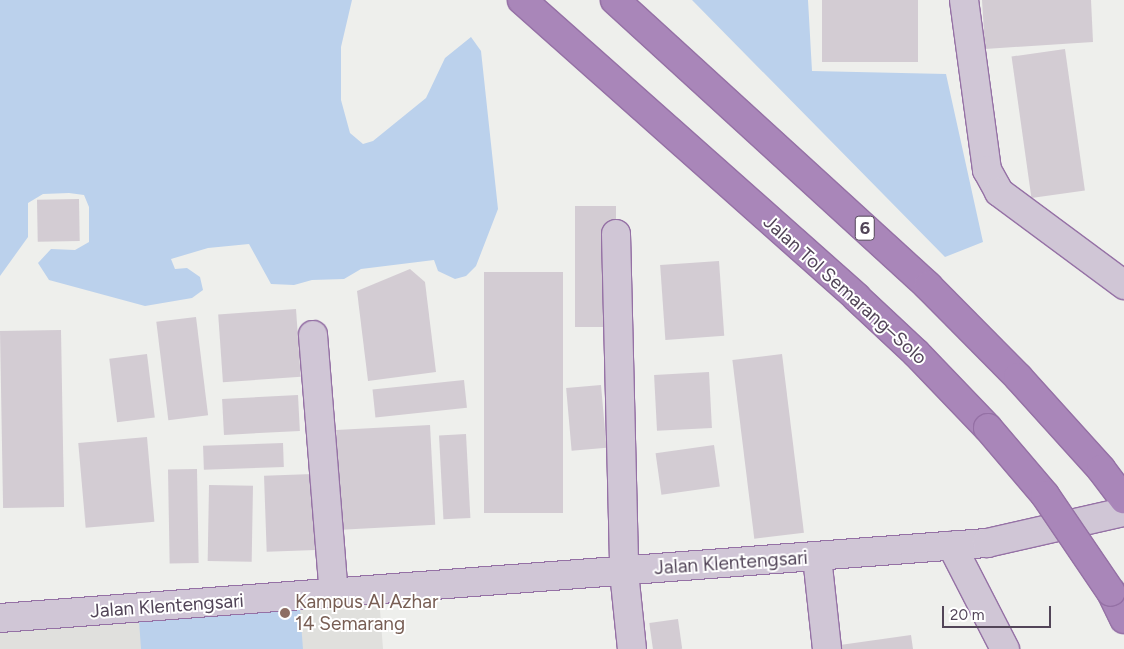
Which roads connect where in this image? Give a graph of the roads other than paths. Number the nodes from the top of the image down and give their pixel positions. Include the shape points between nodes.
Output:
1 (522, 0) edge
2 (615, 0) edge
3 (964, 0) edge
4 (616, 234) dead end
5 (1124, 285) edge
6 (313, 335) dead end
7 (1124, 499) edge
8 (1124, 512) edge
9 (952, 546) junction
10 (817, 557) junction
11 (624, 572) junction
12 (334, 594) junction
13 (0, 618) edge
14 (1124, 619) edge
15 (632, 649) edge
16 (827, 649) edge
17 (1005, 649) edge

1 - 14 highway, Jalan Tol Semarang–Solo, bridge via 916,353 988,428 1045,495 1111,592
2 - 7 highway, 6 via 928,286 1018,376 1101,468
3 - 5 street via 987,170 995,185
4 - 11 street
6 - 12 street
8 - 9 street, Jalan Klentengsari via 987,544
9 - 10 street, Jalan Klentengsari
9 - 17 street
10 - 11 street, Jalan Klentengsari
10 - 16 street
11 - 12 street, Jalan Klentengsari
11 - 15 street
12 - 13 street, Jalan Klentengsari

